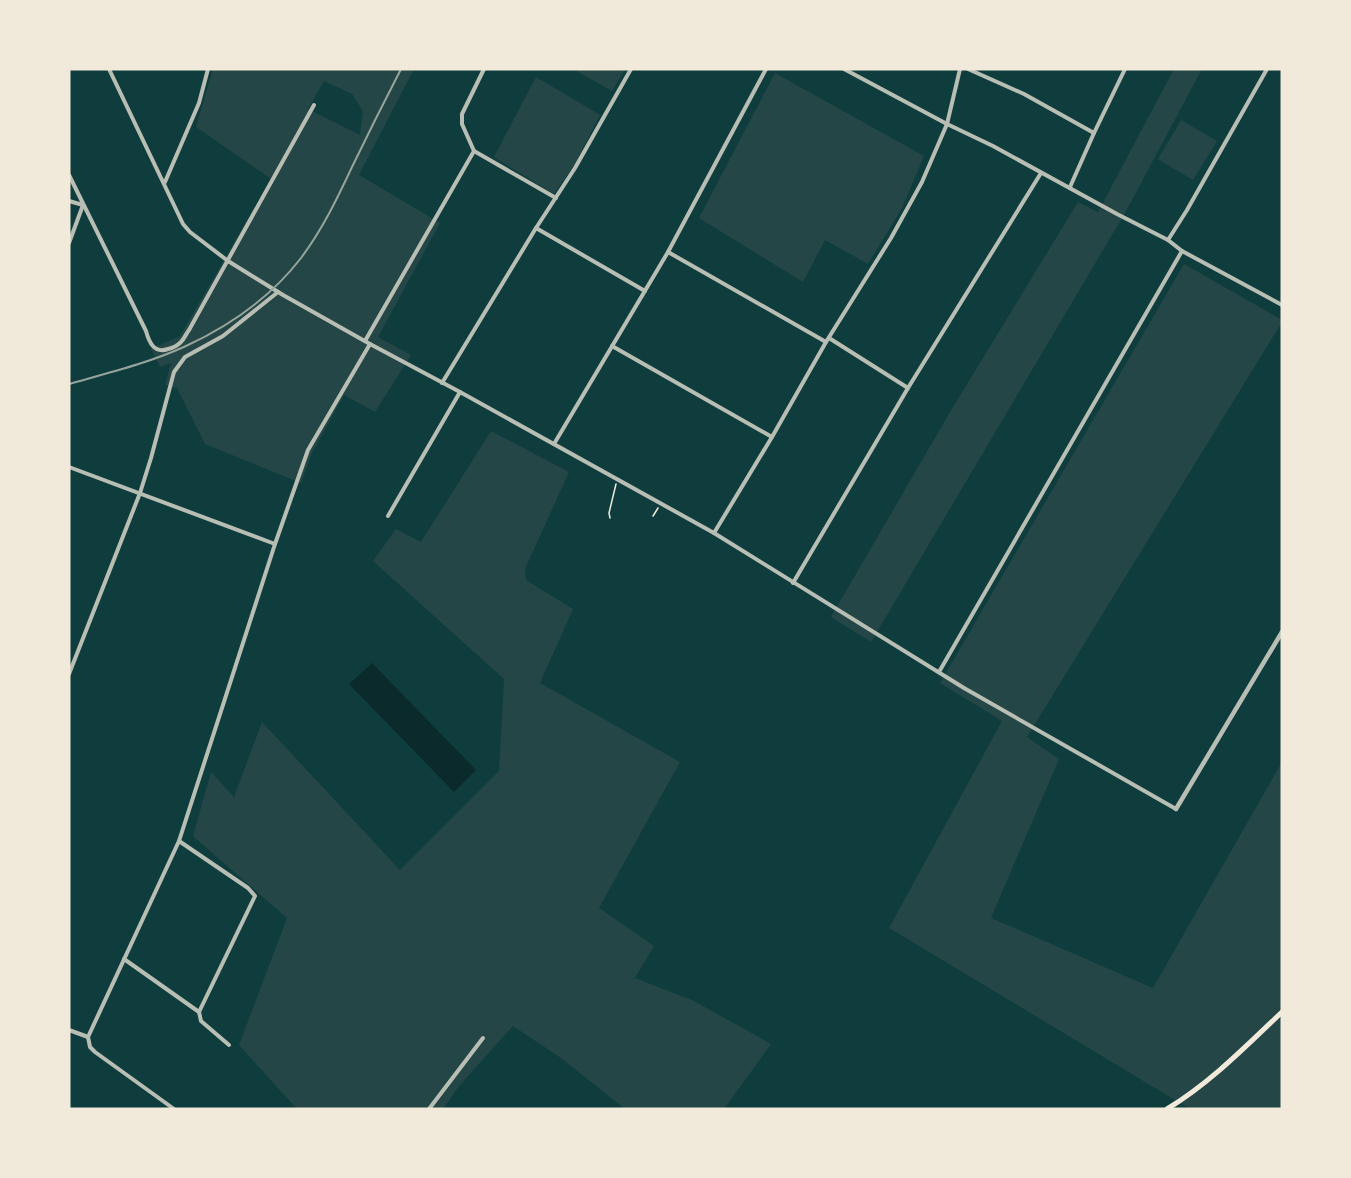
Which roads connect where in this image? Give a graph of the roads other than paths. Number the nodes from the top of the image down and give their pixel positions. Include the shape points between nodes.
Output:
1 (110, 69) edge
2 (208, 69) edge
3 (484, 69) edge
4 (631, 69) edge
5 (766, 69) edge
6 (844, 69) edge
7 (960, 69) edge
8 (968, 69) edge
9 (1125, 69) edge
10 (1267, 69) edge
11 (314, 105) dead end
12 (947, 124) junction
13 (1094, 133) junction
14 (474, 151) junction
15 (1041, 172) junction
16 (69, 175) edge
17 (164, 183) junction
18 (1070, 187) junction
19 (556, 198) junction
20 (69, 201) edge
21 (83, 204) junction
22 (536, 228) junction
23 (1168, 240) junction
24 (69, 243) edge
25 (1182, 251) junction
26 (668, 252) junction
27 (228, 261) junction
28 (645, 291) junction
29 (278, 292) junction
30 (1282, 305) edge
31 (828, 340) junction
32 (365, 341) junction
33 (370, 344) junction
34 (612, 346) junction
35 (442, 383) junction
36 (908, 388) junction
37 (460, 392) junction
38 (772, 437) junction
39 (554, 444) junction
40 (69, 467) edge
41 (140, 493) junction
42 (388, 516) dead end
43 (714, 533) junction
44 (275, 544) junction
45 (793, 583) junction
46 (1282, 632) edge
47 (939, 672) junction
48 (69, 674) edge
49 (1176, 809) joint
50 (179, 841) junction
51 (124, 959) junction
52 (199, 1012) junction
53 (1282, 1012) edge
54 (69, 1030) edge
55 (87, 1037) junction
56 (483, 1038) dead end
57 (229, 1045) dead end
58 (174, 1109) edge
59 (429, 1109) edge
60 (1167, 1109) edge

1 - 17 street
2 - 17 street via 199,103
3 - 14 street via 462,114 462,124
4 - 19 street
5 - 26 street
6 - 12 street
7 - 12 street
8 - 13 street via 1024,94
9 - 13 street
10 - 23 street
11 - 27 street
12 - 15 street
12 - 31 street via 922,182
13 - 18 street
14 - 19 street
14 - 32 street
15 - 18 street
15 - 36 street
16 - 21 street
17 - 27 street via 187,229
18 - 23 street
19 - 22 street
20 - 21 street
21 - 24 street
21 - 27 street via 148,339 159,351 180,344
22 - 28 street
22 - 35 street
23 - 25 street
25 - 30 street
25 - 47 street
26 - 28 street
26 - 31 street
27 - 29 street
28 - 34 street
29 - 32 street
29 - 41 street via 223,336 185,357 174,372
31 - 36 street
31 - 38 street
32 - 33 street
33 - 35 street
33 - 44 street via 308,450
34 - 38 street
34 - 39 street
35 - 37 street
36 - 45 street
37 - 39 street
37 - 42 street
38 - 43 street
39 - 43 street
40 - 41 street
41 - 44 street
41 - 48 street
43 - 45 street
44 - 50 street
45 - 47 street
46 - 49 street
47 - 49 street
50 - 51 street
50 - 52 street via 255,896
51 - 52 street
51 - 55 street
52 - 57 street via 201,1021
53 - 60 main road via 1212,1077
54 - 55 street
55 - 58 street via 95,1052
56 - 59 street

